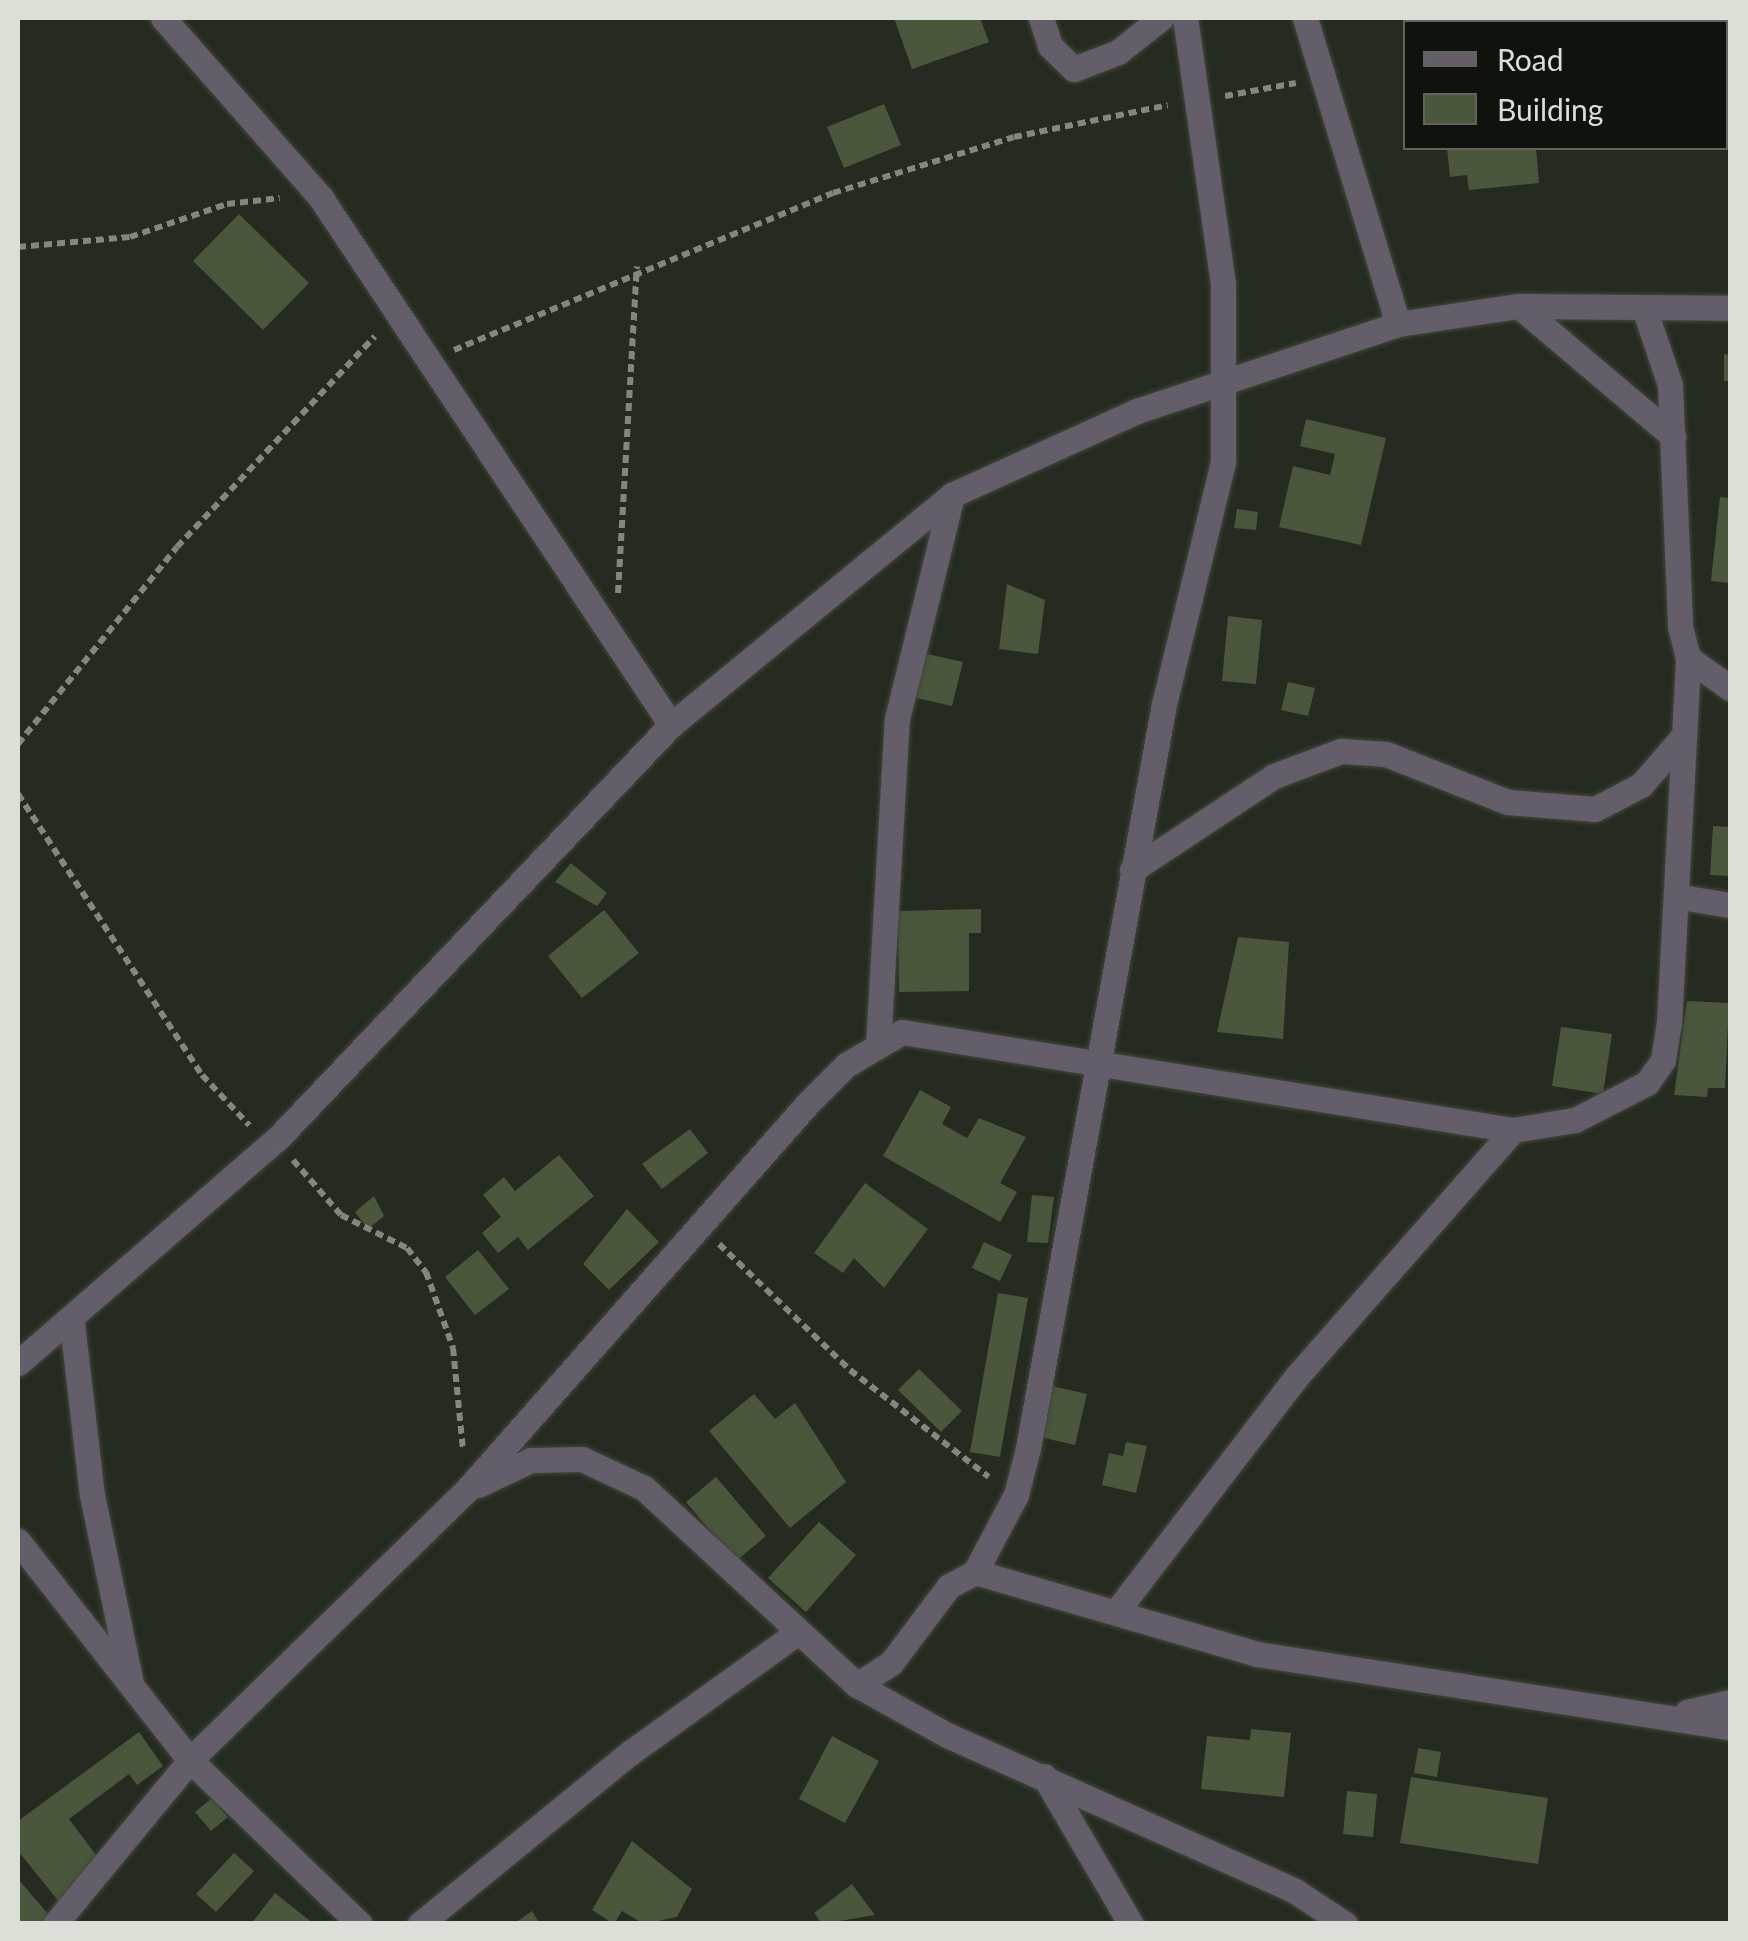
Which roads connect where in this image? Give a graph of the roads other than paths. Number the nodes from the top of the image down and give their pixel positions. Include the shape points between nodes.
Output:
1 (163, 18) edge
2 (1041, 18) edge
3 (1160, 18) edge
4 (1184, 18) edge
5 (1305, 18) edge
6 (1519, 306) junction
7 (1644, 308) junction
8 (1730, 308) edge
9 (1398, 324) junction
10 (1228, 382) junction
11 (1673, 436) junction
12 (952, 495) junction
13 (1688, 658) junction
14 (1730, 688) edge
15 (670, 725) junction
16 (1680, 740) junction
17 (1132, 870) junction
18 (1681, 897) junction
19 (1730, 905) edge
20 (878, 1046) junction
21 (1099, 1062) junction
22 (1513, 1130) junction
23 (72, 1323) junction
24 (18, 1363) edge
25 (465, 1492) junction
26 (18, 1541) edge
27 (974, 1572) junction
28 (1116, 1612) junction
29 (795, 1634) junction
30 (857, 1685) junction
31 (134, 1694) junction
32 (1730, 1702) edge
33 (1676, 1714) junction
34 (1730, 1727) edge
35 (190, 1760) junction
36 (1044, 1776) junction
37 (55, 1924) edge
38 (360, 1924) edge
39 (420, 1924) edge
40 (1130, 1924) edge
41 (1345, 1924) edge

1 - 15 street via 321,198
2 - 3 street via 1061,62 1074,68 1118,52
4 - 10 street
5 - 9 street
6 - 7 street
6 - 9 street
6 - 11 street
7 - 8 street
7 - 11 street via 1670,385
9 - 10 street
10 - 12 street via 1032,453
10 - 17 street via 1214,525 1164,704
11 - 13 street
12 - 15 street
12 - 20 street via 897,720
13 - 14 street
13 - 16 street
15 - 23 street via 277,1139
16 - 17 street via 1640,785 1595,809 1508,802 1386,754 1341,751 1274,776
16 - 18 street
17 - 21 street
18 - 19 street
18 - 22 street via 1663,1060 1647,1083 1574,1120
20 - 21 street via 902,1032 942,1034
20 - 25 street via 809,1102
21 - 22 street
21 - 27 street via 1016,1494
22 - 28 street via 1297,1376
23 - 24 street
23 - 31 street via 92,1495
25 - 29 street via 531,1460 582,1458 644,1488
25 - 35 street
26 - 31 street
27 - 28 street
27 - 30 street via 949,1586 891,1663
28 - 33 street via 1257,1654
29 - 30 street
29 - 39 street via 631,1752
30 - 36 street
31 - 35 street
32 - 33 street
33 - 34 street
35 - 37 street
35 - 38 street
36 - 40 street
36 - 41 street via 1295,1891

